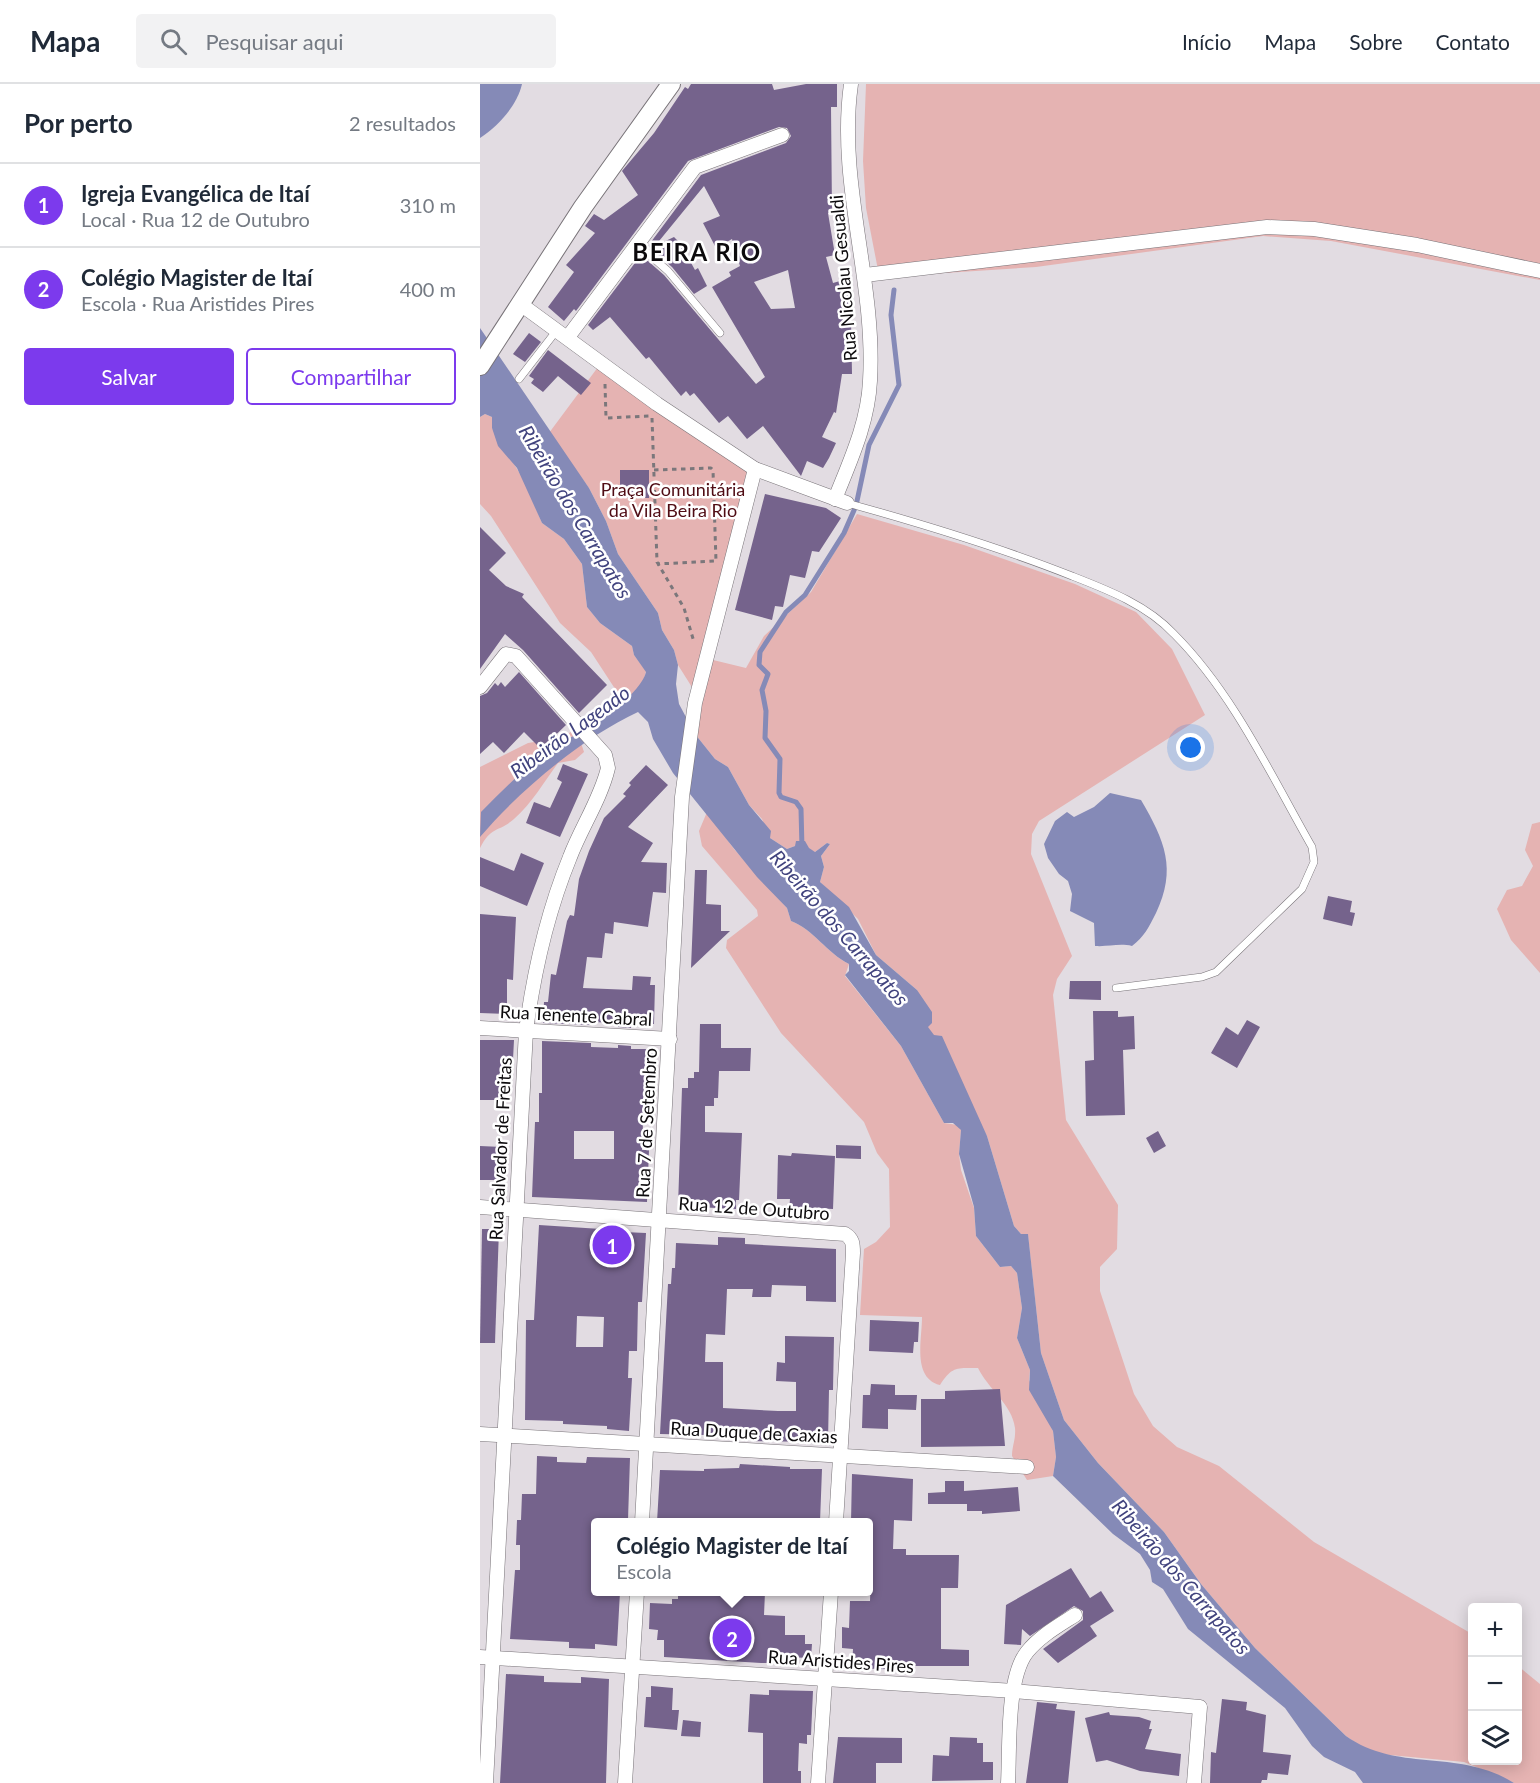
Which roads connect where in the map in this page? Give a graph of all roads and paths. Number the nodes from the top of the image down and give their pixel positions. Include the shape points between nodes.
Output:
1 (671, 84) edge
2 (851, 84) edge
3 (782, 135) dead end
4 (636, 243) junction
5 (1540, 271) edge
6 (865, 275) junction
7 (519, 303) junction
8 (720, 333) dead end
9 (562, 334) junction
10 (604, 364) junction
11 (480, 366) edge
12 (519, 379) dead end
13 (674, 415) junction
14 (652, 416) junction
15 (755, 469) junction
16 (654, 470) junction
17 (841, 501) junction
18 (657, 564) junction
19 (695, 646) dead end
20 (480, 687) edge
21 (1116, 988) dead end
22 (480, 1028) edge
23 (526, 1031) junction
24 (670, 1039) junction
25 (480, 1207) edge
26 (516, 1209) junction
27 (660, 1220) junction
28 (480, 1434) edge
29 (504, 1435) junction
30 (647, 1445) junction
31 (841, 1456) junction
32 (1027, 1467) dead end
33 (642, 1518) edge
34 (836, 1518) edge
35 (637, 1596) edge
36 (831, 1596) edge
37 (1075, 1615) dead end
38 (487, 1657) edge
39 (632, 1666) junction
40 (824, 1679) junction
41 (1014, 1691) junction
42 (486, 1783) edge
43 (625, 1783) edge
44 (818, 1783) edge
45 (1008, 1783) edge
46 (1194, 1783) edge

1 - 7 street
2 - 6 street, Rua Nicolau Gesualdi via 849,144
3 - 4 street via 694,167
4 - 8 lane via 668,271
4 - 9 street
5 - 6 street via 1417,245 1314,229 1267,227
6 - 17 street, Rua Nicolau Gesualdi via 870,380 867,409
7 - 9 street
7 - 11 street
9 - 10 street
9 - 12 lane
10 - 13 street
10 - 14 path via 606,418
13 - 14 path
13 - 15 street
14 - 16 path
15 - 17 street
15 - 24 street, Rua 7 de Setembro via 692,721 682,797
16 - 18 path
16 - 18 path via 711,468 716,561
17 - 21 lane via 1029,559 1110,591 1150,614 1174,633 1207,672 1312,847 1314,862 1302,889 1216,972
18 - 19 path via 684,608
20 - 23 street, Rua Salvador de Freitas via 501,658 511,654 582,727 607,762 606,778 551,908 534,976
22 - 23 street, Rua Tenente Cabral
23 - 24 street, Rua Tenente Cabral
23 - 26 street, Rua Salvador de Freitas
24 - 27 street, Rua 7 de Setembro
25 - 26 street, Rua 12 de Outubro
26 - 27 street, Rua 12 de Outubro
26 - 29 street, Rua Salvador de Freitas
27 - 30 street, Rua 7 de Setembro
27 - 31 street, Rua 12 de Outubro via 845,1234 852,1240
28 - 29 street, Rua Duque de Caxias
29 - 30 street, Rua Duque de Caxias
29 - 38 street, Rua Salvador de Freitas
30 - 31 street, Rua Duque de Caxias
30 - 33 street, Rua 7 de Setembro
31 - 32 street, Rua Duque de Caxias
31 - 34 street
35 - 39 street
36 - 40 street
37 - 41 street via 1043,1636 1026,1654
38 - 39 street, Rua Aristides Pires
38 - 42 street, Rua Salvador de Freitas
39 - 40 street, Rua Aristides Pires
39 - 43 street
40 - 41 street, Rua Aristides Pires
40 - 44 street
41 - 45 street
41 - 46 street, Rua Aristides Pires via 1200,1707

